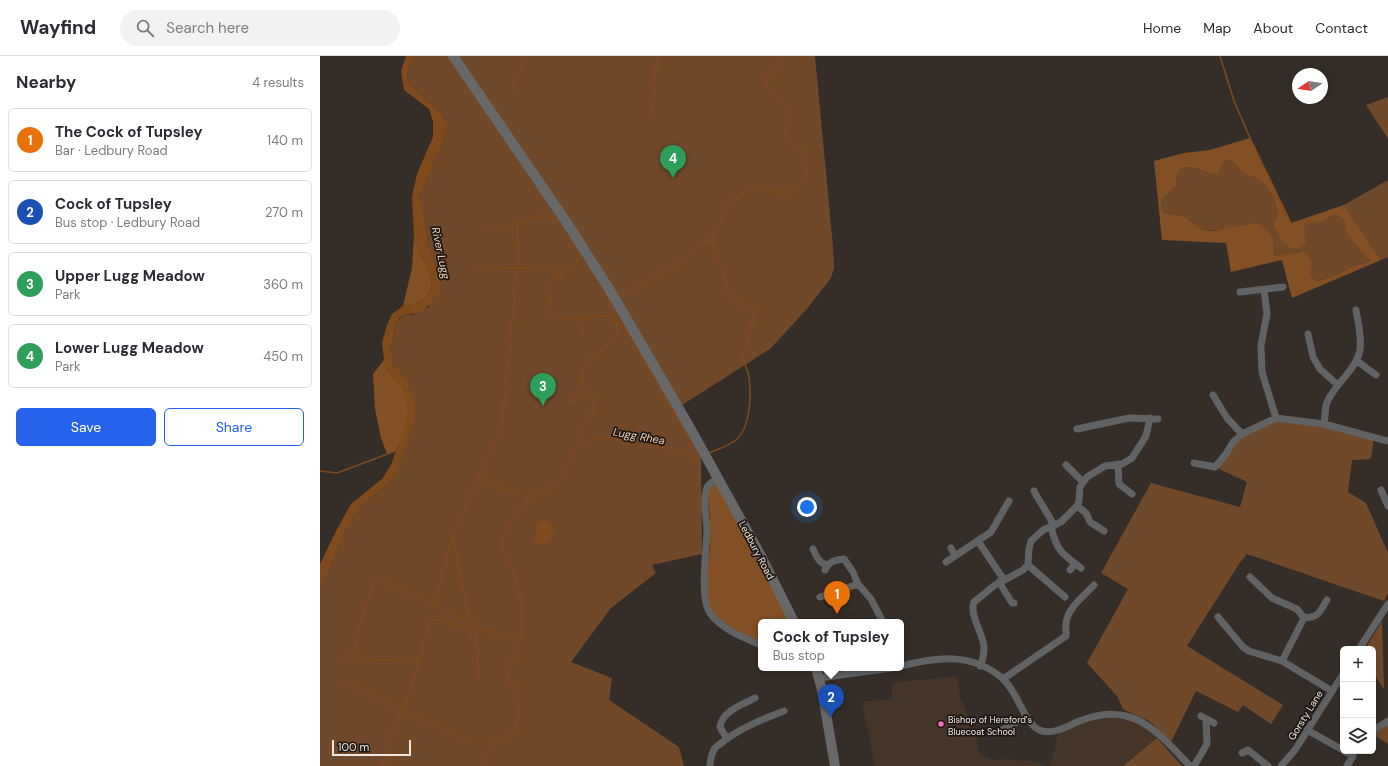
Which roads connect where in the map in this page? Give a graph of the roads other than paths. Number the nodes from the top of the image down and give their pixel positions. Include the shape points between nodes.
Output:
1 (453, 56) edge
2 (1283, 287) dead end
3 (1264, 290) junction
4 (1240, 292) dead end
5 (1356, 310) dead end
6 (1308, 334) dead end
7 (1357, 361) junction
8 (1376, 375) dead end
9 (1338, 385) junction
10 (1214, 395) dead end
11 (1150, 418) junction
12 (1276, 418) junction
13 (1158, 419) dead end
14 (1324, 424) junction
15 (1076, 429) dead end
16 (1242, 434) junction
17 (1388, 441) edge
18 (1194, 463) dead end
19 (1118, 464) junction
20 (1066, 465) dead end
21 (718, 479) junction
22 (1110, 480) dead end
23 (1118, 480) junction
24 (1082, 481) junction
25 (1381, 490) dead end
26 (1034, 491) dead end
27 (1132, 494) dead end
28 (1009, 501) dead end
29 (1078, 506) junction
30 (1388, 506) edge
31 (1052, 526) junction
32 (1105, 531) dead end
33 (978, 541) junction
34 (951, 548) dead end
35 (813, 549) dead end
36 (955, 556) junction
37 (946, 562) dead end
38 (1028, 565) junction
39 (1070, 570) dead end
40 (1250, 578) dead end
41 (1002, 581) junction
42 (858, 584) junction
43 (1094, 585) dead end
44 (1065, 596) dead end
45 (820, 597) dead end
46 (1327, 600) dead end
47 (1388, 604) edge
48 (1012, 605) dead end
49 (1218, 617) dead end
50 (1304, 618) junction
51 (792, 619) edge
52 (881, 619) edge
53 (758, 644) edge
54 (1361, 646) edge
55 (1282, 661) junction
56 (904, 665) edge
57 (980, 666) junction
58 (816, 671) edge
59 (1003, 679) junction
60 (1340, 679) edge
61 (1332, 691) junction
62 (755, 698) dead end
63 (784, 711) dead end
64 (1027, 717) junction
65 (1388, 721) edge
66 (1214, 724) dead end
67 (1376, 728) edge
68 (1307, 730) junction
69 (996, 733) dead end
70 (727, 739) junction
71 (1340, 749) edge
72 (1242, 753) dead end
73 (1354, 754) edge
74 (710, 766) edge
75 (835, 766) edge
76 (1190, 766) edge
77 (1194, 766) edge
78 (1268, 766) edge
79 (1281, 766) edge
80 (1347, 766) edge

1 - 21 highway, Ledbury Road via 586,252
2 - 3 street
3 - 4 street
3 - 12 street via 1266,314 1261,345 1262,372
5 - 7 street via 1360,334
6 - 9 street via 1313,357 1320,369
7 - 8 street
7 - 9 street
9 - 14 street via 1327,404
10 - 16 street via 1227,418
11 - 13 street
11 - 15 street via 1084,423
11 - 19 street via 1146,436 1136,454 1127,462
12 - 14 street
12 - 16 street
14 - 17 street
16 - 18 street via 1215,467
19 - 23 street
19 - 24 street via 1105,466
20 - 24 street
21 - 51 highway, Ledbury Road
21 - 53 street via 708,485 705,492 705,602 709,612 726,628
22 - 23 street
23 - 27 street via 1121,487
24 - 29 street
25 - 30 street
26 - 31 street via 1050,516
28 - 33 street via 991,532
29 - 31 street via 1061,522
29 - 32 street via 1086,513 1090,522
31 - 38 street via 1039,532 1031,540
31 - 39 street via 1058,548 1078,566
33 - 36 street
33 - 41 street
34 - 36 street
35 - 42 street via 826,567 832,561 846,556
36 - 37 street
38 - 41 street
38 - 44 street
40 - 50 street via 1272,598 1297,609
41 - 48 street
41 - 57 street via 980,596 973,606 984,646
42 - 45 street
42 - 52 street via 871,599
43 - 59 street via 1068,616 1065,625 1066,636
46 - 50 street via 1317,616
47 - 54 street
49 - 55 street via 1243,647
50 - 55 street
55 - 61 street
56 - 57 street via 923,660 953,658
57 - 59 street
58 - 75 highway
59 - 64 street
60 - 61 street, Gorsty Lane
61 - 68 street, Gorsty Lane
62 - 70 street via 730,711 721,719 720,727
63 - 70 street via 761,719
64 - 69 street
64 - 76 street via 1036,728 1053,732 1081,720 1102,715 1125,715 1150,726
65 - 67 street
66 - 77 street via 1204,717 1207,744
68 - 71 street
68 - 79 street, Gorsty Lane
70 - 74 street via 715,748
72 - 78 street via 1248,750
73 - 80 street

